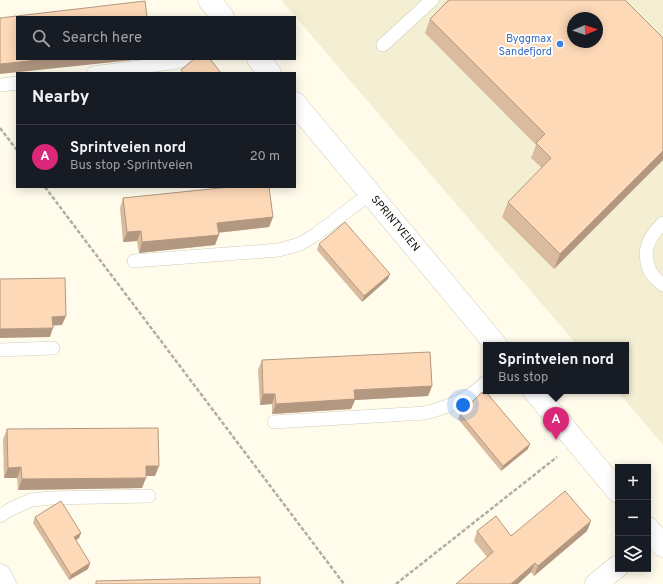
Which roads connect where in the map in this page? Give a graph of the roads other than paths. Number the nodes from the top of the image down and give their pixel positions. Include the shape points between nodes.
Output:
1 (209, 0) edge
2 (432, 0) edge
3 (222, 16) edge
4 (383, 45) dead end
5 (183, 60) edge
6 (259, 60) edge
7 (101, 72) edge
8 (269, 72) edge
9 (16, 83) edge
10 (2, 85) dead end
11 (296, 103) edge
12 (371, 193) junction
13 (663, 223) edge
14 (134, 261) dead end
15 (663, 285) edge
16 (494, 342) edge
17 (53, 348) dead end
18 (0, 350) edge
19 (483, 384) edge
20 (537, 394) edge
21 (274, 422) dead end
22 (615, 488) edge
23 (149, 496) dead end
24 (0, 516) edge
25 (615, 568) edge
26 (0, 575) edge
27 (5, 584) edge
28 (596, 584) edge

1 - 3 street
2 - 4 lane
5 - 7 lane
6 - 8 street
9 - 10 lane
11 - 12 street, SPRINTVEIEN
12 - 14 lane via 300,244 279,250
12 - 16 street, SPRINTVEIEN
13 - 15 lane via 653,233 646,251 650,272
17 - 18 lane
19 - 21 lane via 463,400 425,413
20 - 22 street
23 - 24 lane via 31,500
25 - 28 street
26 - 27 street

